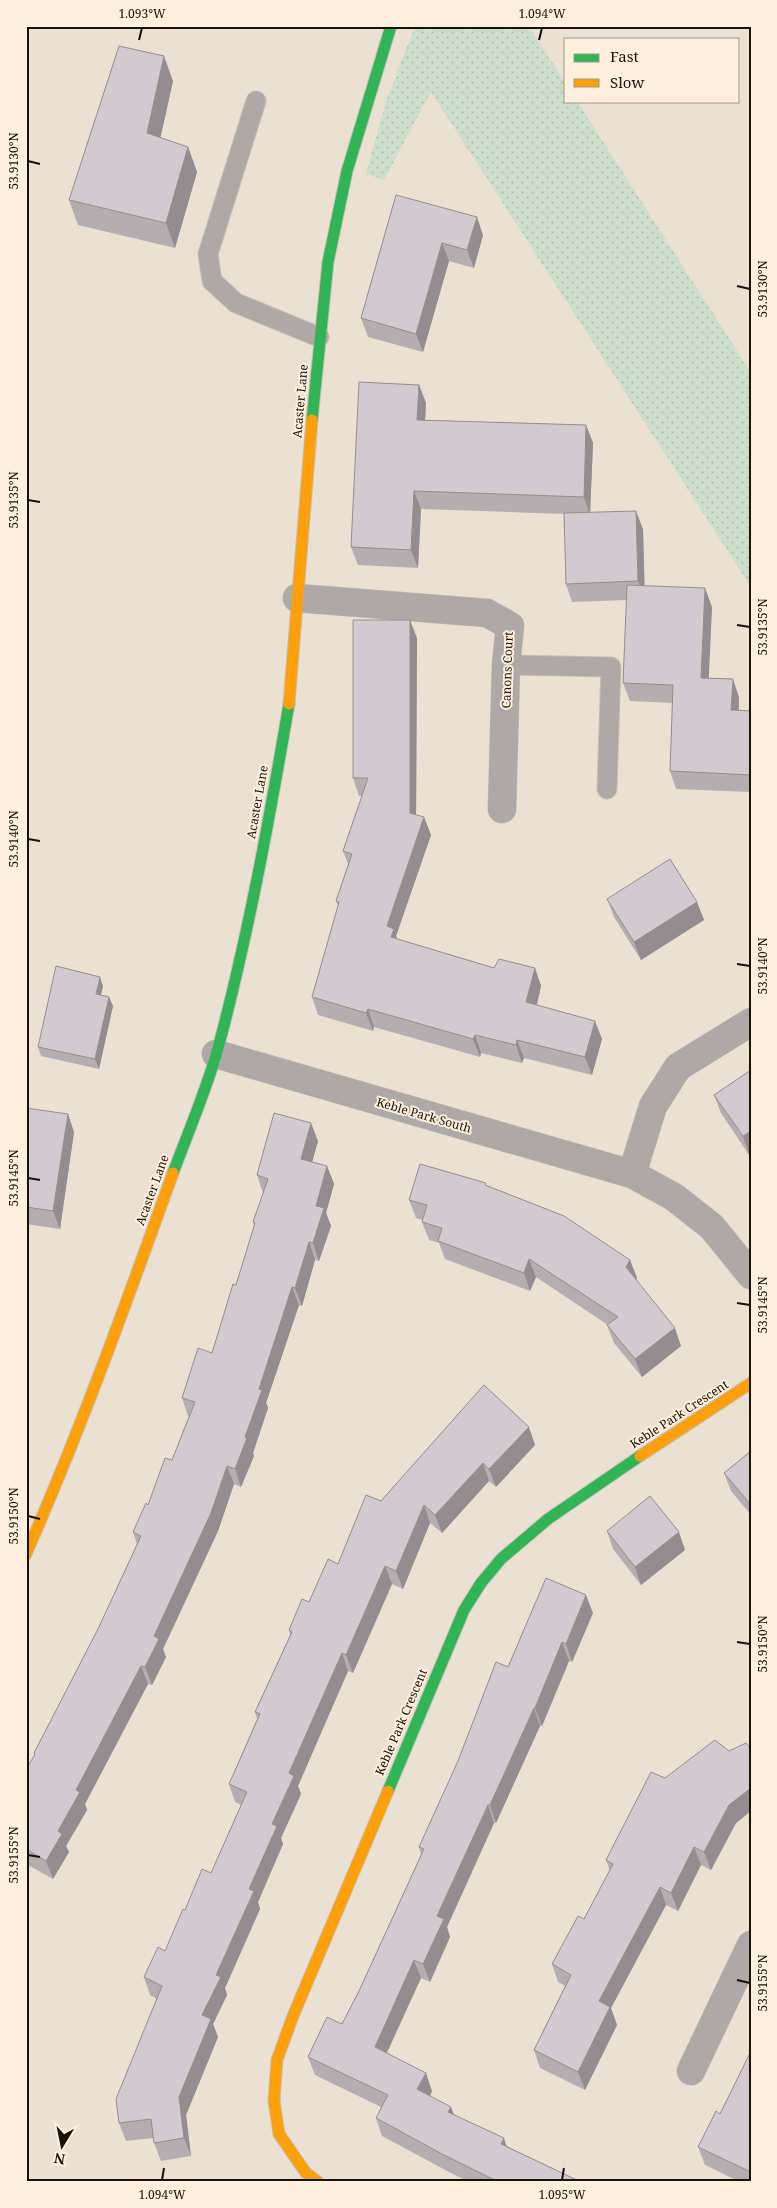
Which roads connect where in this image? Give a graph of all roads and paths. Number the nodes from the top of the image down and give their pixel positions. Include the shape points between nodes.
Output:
1 (391, 26) edge
2 (256, 101) dead end
3 (319, 337) junction
4 (297, 598) junction
5 (506, 664) junction
6 (607, 789) dead end
7 (502, 809) dead end
8 (751, 1022) edge
9 (216, 1054) junction
10 (632, 1174) junction
11 (751, 1275) edge
12 (751, 1383) edge
13 (26, 1554) edge
14 (751, 1945) edge
15 (691, 2070) dead end
16 (318, 2182) edge

1 - 3 street, Acaster Lane via 347,171 328,262
2 - 3 lane via 208,254 212,281 236,303
3 - 4 street, Acaster Lane
4 - 5 street, Canons Court via 487,613 510,626
4 - 9 street, Acaster Lane via 289,701 268,825 244,942
5 - 6 lane via 611,667
5 - 7 street, Canons Court
8 - 10 street via 678,1067 653,1106
9 - 10 street, Keble Park South
9 - 13 street, Acaster Lane via 112,1343
10 - 11 street, Keble Park South via 674,1197 712,1227
12 - 16 street, Keble Park Crescent via 548,1519 501,1559 464,1610 277,2060 274,2101 279,2134 306,2173
14 - 15 street

